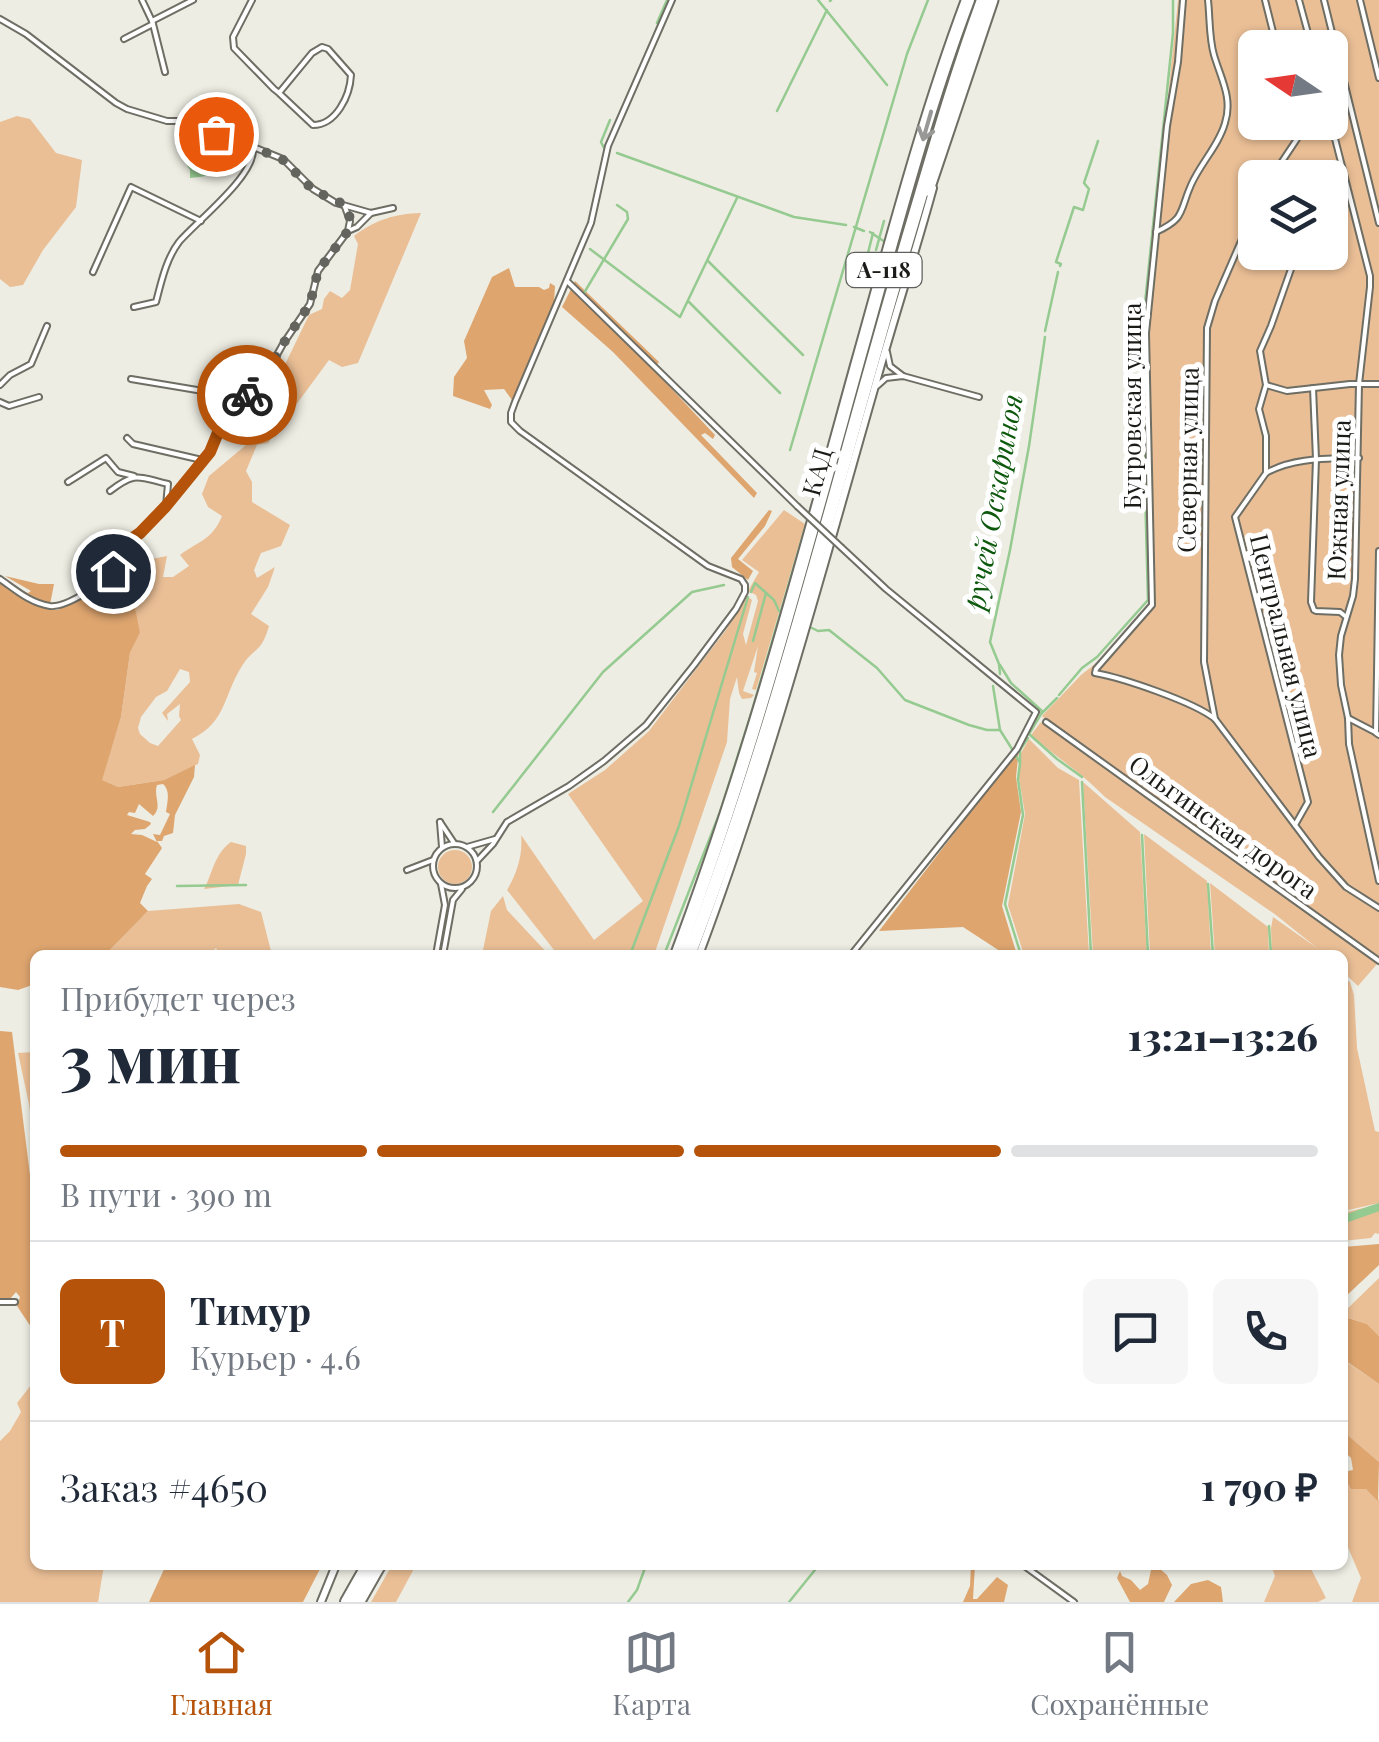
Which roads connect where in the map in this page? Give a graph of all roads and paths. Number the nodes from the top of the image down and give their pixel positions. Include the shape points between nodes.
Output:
1 (142, 0) edge
2 (193, 0) edge
3 (252, 0) edge
4 (672, 0) edge
5 (968, 0) edge
6 (983, 0) edge
7 (992, 0) edge
8 (1182, 0) edge
9 (1208, 0) edge
10 (1265, 0) edge
11 (1299, 0) edge
12 (1324, 0) edge
13 (1360, 0) edge
14 (0, 19) edge
15 (152, 22) junction
16 (1272, 30) edge
17 (1307, 30) edge
18 (124, 40) dead end
19 (165, 72) dead end
20 (1379, 78) edge
21 (278, 94) junction
22 (948, 134) junction
23 (1335, 140) edge
24 (253, 147) junction
25 (345, 205) junction
26 (394, 208) dead end
27 (371, 212) junction
28 (201, 221) junction
29 (1379, 223) edge
30 (348, 231) junction
31 (1156, 232) junction
32 (910, 233) junction
33 (1238, 249) edge
34 (1291, 270) edge
35 (93, 272) dead end
36 (568, 282) junction
37 (134, 308) dead end
38 (48, 326) dead end
39 (888, 343) junction
40 (903, 376) junction
41 (131, 379) dead end
42 (1359, 384) junction
43 (1379, 384) edge
44 (0, 385) edge
45 (1266, 385) junction
46 (1314, 388) junction
47 (872, 394) junction
48 (979, 397) dead end
49 (38, 398) dead end
50 (0, 402) edge
51 (227, 410) junction
52 (128, 438) dead end
53 (1359, 458) junction
54 (1316, 459) junction
55 (202, 460) junction
56 (1266, 473) junction
57 (134, 476) junction
58 (68, 482) dead end
59 (110, 491) dead end
60 (166, 506) junction
61 (1379, 551) edge
62 (0, 578) edge
63 (1345, 616) junction
64 (1348, 718) junction
65 (1214, 719) junction
66 (1046, 722) dead end
67 (1378, 734) edge
68 (1295, 824) junction
69 (495, 839) junction
70 (456, 844) junction
71 (467, 847) junction
72 (442, 848) junction
73 (434, 860) junction
74 (477, 861) junction
75 (416, 868) junction
76 (407, 870) dead end
77 (434, 873) junction
78 (1379, 881) edge
79 (441, 884) junction
80 (464, 887) junction
81 (1379, 908) edge
82 (440, 950) edge
83 (441, 950) edge
84 (676, 950) edge
85 (691, 950) edge
86 (701, 950) edge
87 (855, 950) edge
88 (1379, 961) edge
89 (0, 1302) edge
90 (15, 1302) dead end
91 (334, 1570) edge
92 (365, 1570) edge
93 (376, 1570) edge
94 (1030, 1570) edge
95 (321, 1602) edge
96 (347, 1602) edge
97 (358, 1602) edge
98 (1074, 1602) edge

1 - 15 street
2 - 15 street
3 - 21 street via 234,48
4 - 36 street via 608,146 591,224
5 -> 84 highway, КАД / А-118 via 906,194 762,708
6 - 32 highway, КАД / А-118
7 - 22 highway
8 - 31 street, Бугровская улица
9 - 31 street via 1229,105 1225,127 1184,209
10 - 16 street
11 - 17 street
12 - 29 street
13 - 20 street
14 - 24 street via 127,109 167,121 197,121
15 - 18 street
15 - 19 street
21 - 21 street via 322,48 351,76 342,105 322,125 313,125
22 - 32 highway
22 - 39 street
23 - 42 street, Южная улица via 1370,276
24 - 25 street via 283,160 313,190
24 - 28 street via 249,166
25 - 27 street
25 - 30 street
26 - 27 street
27 - 30 street
28 - 35 street via 131,188
28 - 37 street via 176,245 156,302
30 - 51 street via 318,271 310,304 262,382
31 - 65 street, Бугровская улица via 1146,333 1152,605 1095,673
32 - 85 highway, КАД / А-118 via 770,719
33 - 65 street, Северная улица via 1208,328 1204,662
34 - 45 street via 1260,351
36 - 69 street via 511,422 708,566 736,576 745,592 646,725 604,761 507,822
36 - 87 street, bridge via 886,589 1036,712 1017,749
38 - 44 street via 31,364
39 - 40 street via 890,366
39 - 47 street
40 - 47 street via 886,378
40 - 48 street
41 - 51 street via 203,391
42 - 43 street
42 - 46 street
42 - 53 street, Южная улица
45 - 46 street
45 - 56 street via 1259,409
46 - 54 street
47 - 86 street via 764,764
49 - 50 street
51 - 55 street
52 - 55 street
53 - 54 street
53 - 63 street, Южная улица via 1356,579
54 - 56 street
54 - 63 street via 1312,607
55 - 60 street
56 - 68 street, Центральная улица via 1236,517 1308,802
57 - 58 street via 118,472 106,458
57 - 59 street
57 - 60 street via 168,484
60 - 62 street via 120,547 113,571 74,600 58,606 36,602
61 - 67 street
63 - 64 street, Южная улица via 1339,655
64 - 67 street
64 - 78 street, Южная улица
65 - 68 street
66 - 88 street, Ольгинская дорога
68 - 81 street via 1346,887
69 - 71 street
69 - 74 street
70 - 71 street
70 - 72 street
70 - 72 street via 440,822
71 - 74 street
72 - 73 street
73 - 75 street
73 - 77 street
74 - 80 street
75 - 76 street
75 - 77 street
77 - 79 street
79 - 80 street
79 - 82 street
80 - 83 street via 453,900
89 - 90 street
91 - 95 street
92 - 96 highway
93 - 97 highway
94 - 98 street

